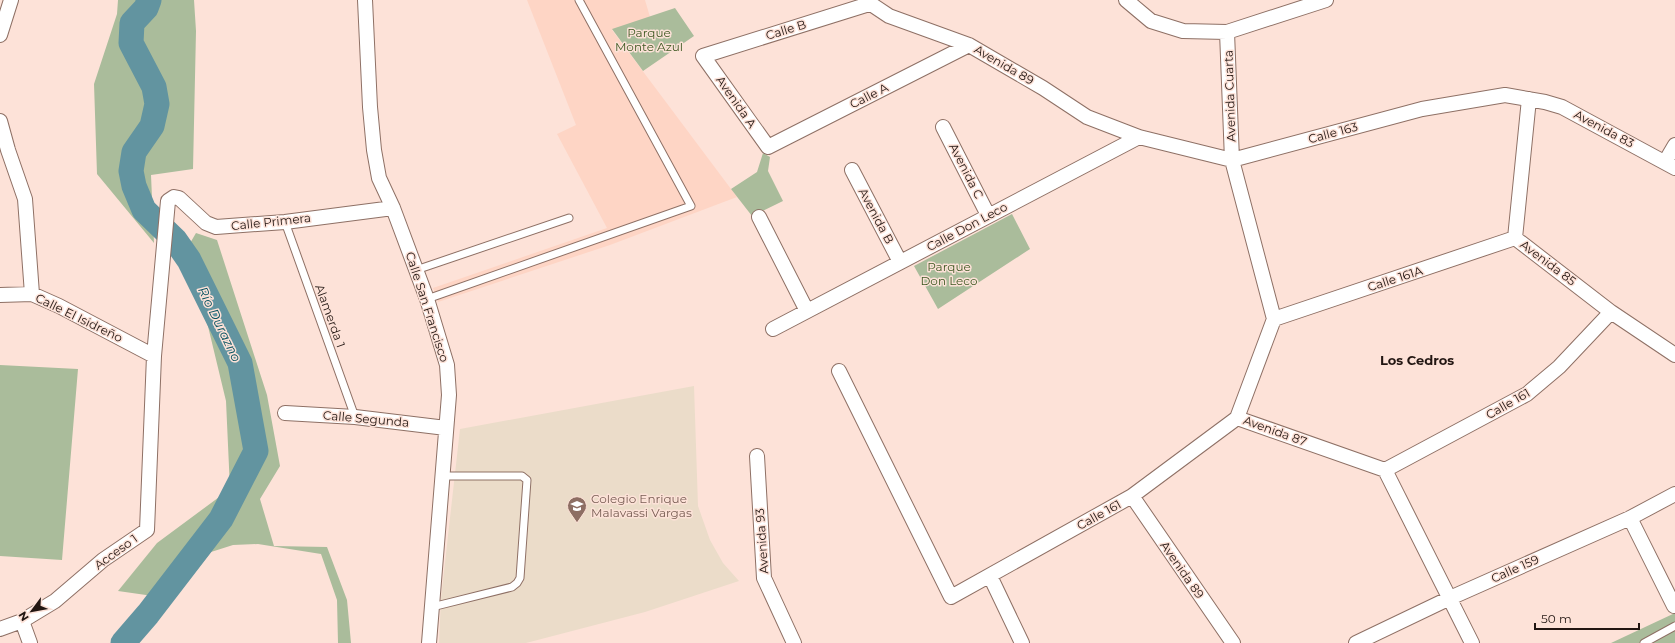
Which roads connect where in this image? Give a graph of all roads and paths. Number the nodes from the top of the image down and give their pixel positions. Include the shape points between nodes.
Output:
1 (11, 0) edge
2 (365, 0) edge
3 (579, 0) edge
4 (1126, 0) edge
5 (1326, 0) edge
6 (867, 2) edge
7 (1227, 32) junction
8 (0, 35) edge
9 (969, 45) junction
10 (703, 56) joint
11 (1529, 99) junction
12 (0, 121) edge
13 (943, 127) dead end
14 (1139, 137) junction
15 (1675, 145) edge
16 (768, 148) joint
17 (1232, 160) junction
18 (1670, 165) edge
19 (852, 170) dead end
20 (393, 208) junction
21 (988, 215) junction
22 (759, 217) dead end
23 (570, 218) dead end
24 (285, 222) junction
25 (1515, 238) junction
26 (900, 262) junction
27 (416, 270) junction
28 (32, 294) junction
29 (0, 295) edge
30 (426, 299) junction
31 (807, 311) junction
32 (1611, 312) junction
33 (1274, 319) junction
34 (773, 328) dead end
35 (1675, 355) edge
36 (154, 356) junction
37 (839, 371) dead end
38 (285, 413) dead end
39 (355, 417) junction
40 (1237, 418) junction
41 (446, 428) junction
42 (757, 456) dead end
43 (1385, 470) junction
44 (442, 476) junction
45 (1675, 494) edge
46 (1132, 496) junction
47 (1630, 518) junction
48 (990, 576) junction
49 (1450, 598) junction
50 (1674, 606) dead end
51 (432, 607) junction
52 (22, 620) junction
53 (1675, 626) edge
54 (0, 629) edge
55 (30, 643) edge
56 (428, 643) edge
57 (794, 643) edge
58 (1022, 643) edge
59 (1233, 643) edge
60 (1356, 643) edge
61 (1472, 643) edge
62 (1644, 643) edge

1 - 8 street
2 - 20 street, Calle San Francisco via 374,150 379,178
3 - 30 lane via 691,206
4 - 7 street via 1151,21 1183,31
5 - 7 street
6 - 9 street, Avenida 89 via 889,16
6 - 10 street, Calle B
7 - 17 street, Avenida Cuarta
9 - 14 street, Avenida 89 via 1087,117
9 - 16 street, Calle A
10 - 16 street, Avenida A
11 - 17 street, Calle 163 via 1505,95 1422,109
11 - 18 street, Avenida 83 via 1562,107
11 - 25 street, Avenida 85
12 - 28 street via 25,199
13 - 21 street, Avenida C
14 - 17 street, Calle 163
14 - 21 street, Calle Don Leco
15 - 18 street
17 - 33 street
19 - 26 street, Avenida B
20 - 24 street, Calle Primera
20 - 27 street, Calle San Francisco
21 - 26 street, Calle Don Leco
22 - 31 street
23 - 27 lane
24 - 36 street, Calle Primera via 216,227 206,223 179,198 174,197 168,201
24 - 39 lane, Alamerda 1
25 - 32 street, Avenida 85
25 - 33 street, Calle 161A
26 - 31 street, Calle Don Leco
27 - 30 street, Calle San Francisco
28 - 29 street, Calle El Isidreño
28 - 36 street, Calle El Isidreño
30 - 41 street, Calle San Francisco via 447,365 449,395
31 - 34 street, Calle Don Leco
32 - 35 street, Avenida 85
32 - 43 street, Calle 161 via 1560,367 1527,394
33 - 40 street, Avenida 87
36 - 52 street, Acceso 1 via 147,530 104,560 55,601
37 - 48 street, Calle 161 via 951,597
38 - 39 street, Calle Segunda
39 - 41 street, Calle Segunda
40 - 43 street, Avenida 87
40 - 46 street, Calle 161
41 - 44 street, Calle San Francisco
42 - 57 street, Avenida 93 via 764,578
43 - 49 street
44 - 51 street, Calle San Francisco
44 - 51 lane via 525,477 527,480 521,570 518,583 512,587
45 - 47 street, Calle 159
46 - 48 street, Calle 161
46 - 59 street, Avenida 89
47 - 49 street, Calle 159
47 - 50 street
48 - 58 street
49 - 60 street, Calle 159
49 - 61 street
51 - 56 street, Calle San Francisco
52 - 54 street
52 - 55 street
53 - 62 lane

